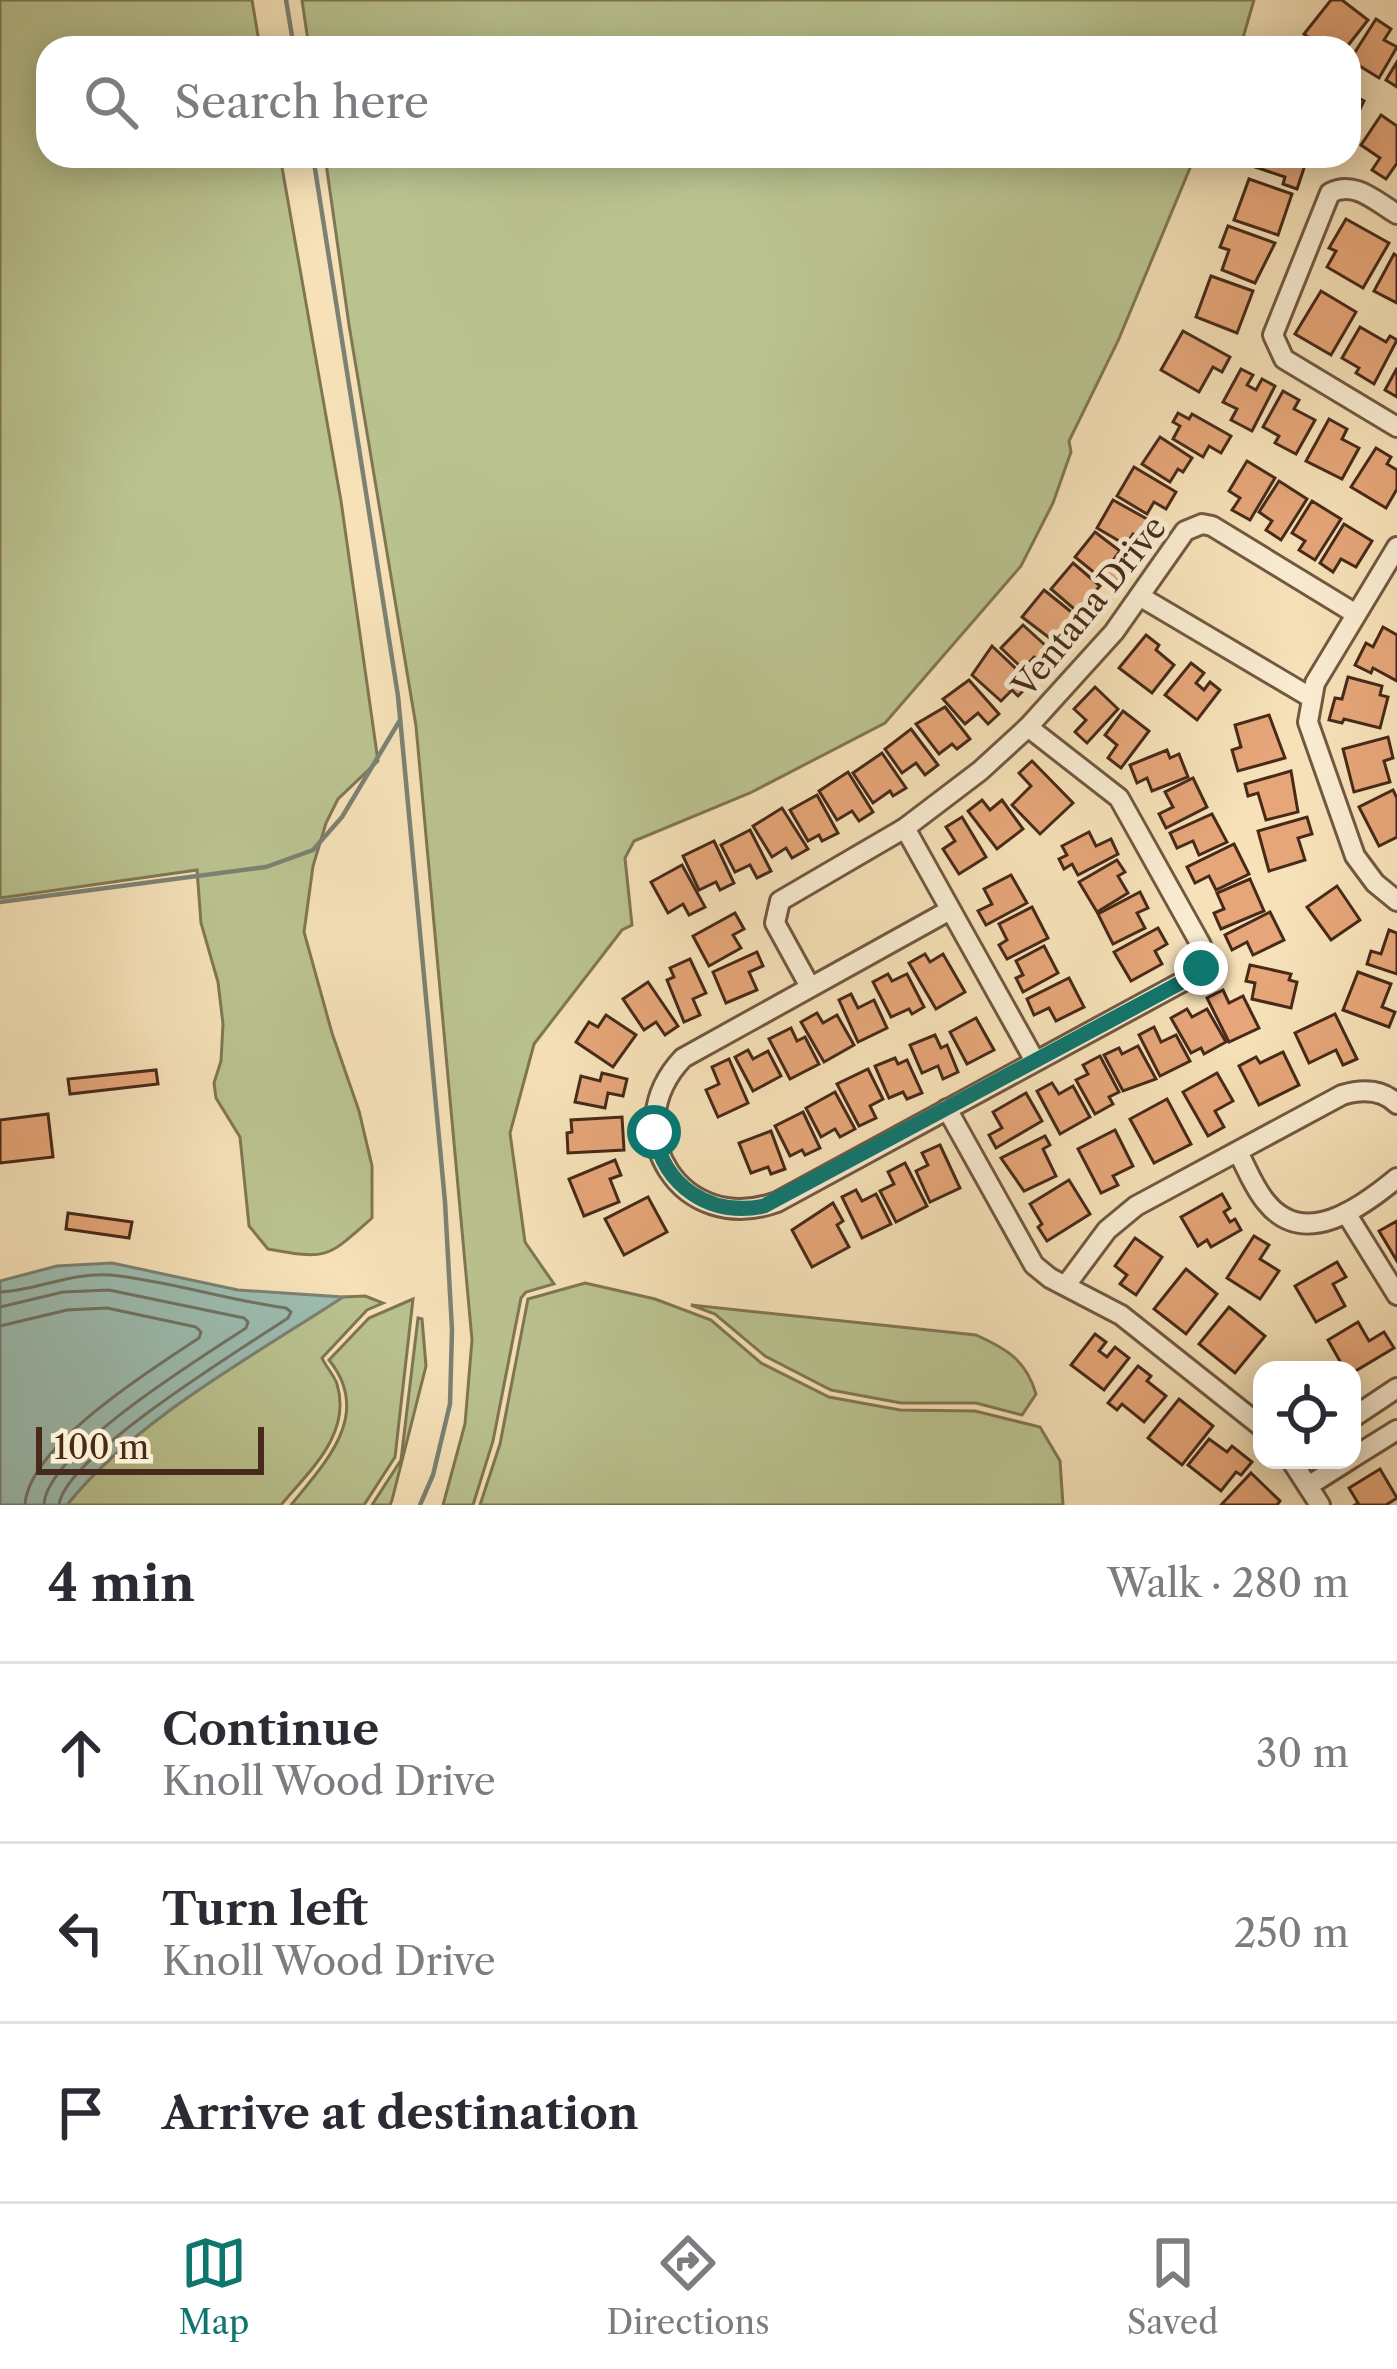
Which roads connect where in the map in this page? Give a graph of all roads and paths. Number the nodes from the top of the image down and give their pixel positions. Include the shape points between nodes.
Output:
1 (1397, 214) edge
2 (1397, 427) edge
3 (1397, 547) edge
4 (1141, 597) junction
5 (1356, 614) junction
6 (1310, 697) junction
7 (1028, 727) junction
8 (905, 828) junction
9 (1397, 901) edge
10 (950, 910) junction
11 (809, 986) junction
12 (1036, 1061) junction
13 (1395, 1094) edge
14 (947, 1109) junction
15 (1238, 1152) junction
16 (1397, 1178) edge
17 (1346, 1213) junction
18 (1066, 1285) junction
19 (1397, 1295) edge
20 (1397, 1388) edge
21 (1361, 1412) edge
22 (1253, 1420) edge
23 (1397, 1430) edge
24 (1361, 1453) edge
25 (1297, 1469) edge
26 (1335, 1469) edge
27 (1308, 1486) junction
28 (1320, 1505) edge

1 - 2 street via 1356,189 1330,194 1273,334 1284,358
3 - 5 street
4 - 5 street, Ventana Drive via 1185,531 1202,524
4 - 6 street
4 - 7 street, Ventana Drive
5 - 6 street
6 - 9 street via 1310,736 1345,836 1360,866
7 - 8 street, Ventana Drive
7 - 12 street via 1130,812 1204,952 1193,976
8 - 10 street
8 - 11 street, Ventana Drive via 780,901 775,923
10 - 11 street
10 - 12 street
11 - 14 street via 694,1050 665,1079 657,1145 686,1191 723,1208 764,1206
12 - 14 street
13 - 15 street via 1342,1095
14 - 18 street via 1030,1260
15 - 17 street via 1262,1198 1282,1216 1317,1224
15 - 18 street via 1123,1215
16 - 17 street
17 - 19 street
18 - 22 street via 1131,1322
20 - 21 street
23 - 24 street
25 - 27 street
26 - 27 street
27 - 28 street

